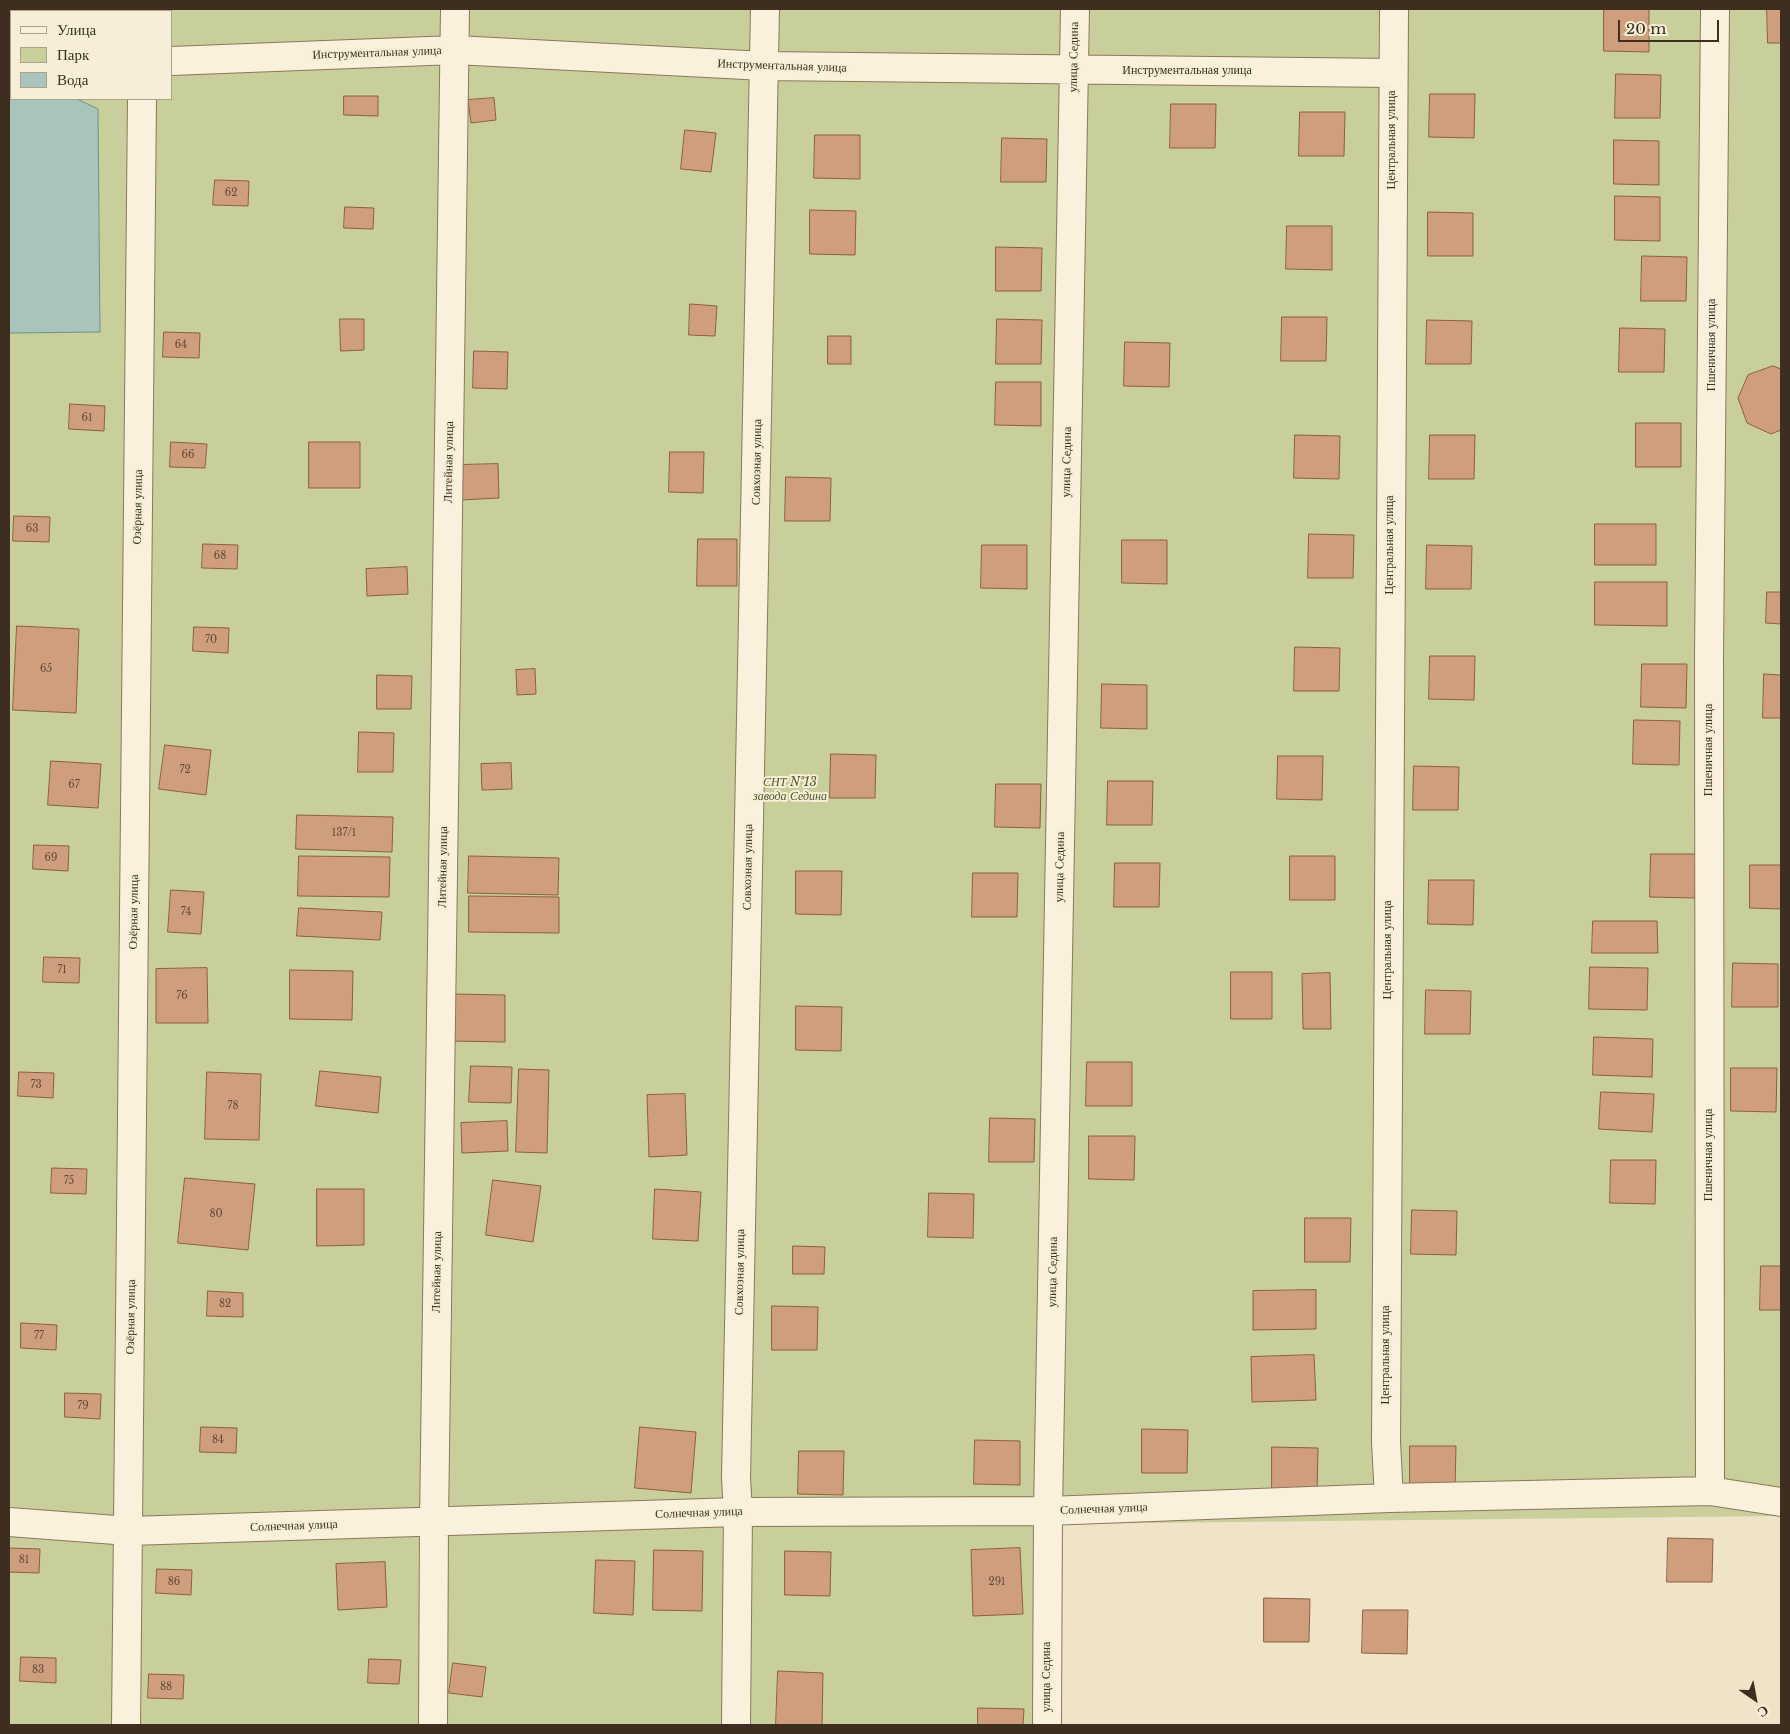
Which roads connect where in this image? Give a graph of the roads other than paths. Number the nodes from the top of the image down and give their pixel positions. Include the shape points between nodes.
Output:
1 (456, 9) edge
2 (765, 9) edge
3 (1075, 9) edge
4 (1394, 9) edge
5 (1714, 9) edge
6 (455, 50) junction
7 (172, 61) edge
8 (765, 66) junction
9 (1074, 70) junction
10 (1393, 73) junction
11 (142, 100) edge
12 (1710, 1491) junction
13 (1389, 1498) junction
14 (1781, 1502) edge
15 (1048, 1511) junction
16 (738, 1512) junction
17 (434, 1521) junction
18 (9, 1522) edge
19 (129, 1531) junction
20 (126, 1725) edge
21 (434, 1725) edge
22 (736, 1725) edge
23 (1047, 1725) edge

1 - 6 street, Литейная улица
2 - 8 street, Совхозная улица
3 - 9 street, улица Седина
4 - 10 street, Центральная улица
5 - 12 street, Пшеничная улица via 1709,647
6 - 7 street, Инструментальная улица
6 - 8 street, Инструментальная улица
6 - 17 street, Литейная улица
8 - 9 street, Инструментальная улица
8 - 16 street, Совхозная улица via 736,1478
9 - 10 street, Инструментальная улица
9 - 15 street, улица Седина
10 - 13 street, Центральная улица via 1386,1442
11 - 19 street, Озёрная улица
12 - 13 street
12 - 14 street
13 - 15 street, Солнечная улица
15 - 16 street, Солнечная улица
15 - 23 street, улица Седина
16 - 17 street, Солнечная улица
16 - 22 street, Совхозная улица
17 - 19 street, Солнечная улица
17 - 21 street, Литейная улица
18 - 19 street, Солнечная улица
19 - 20 street, Озёрная улица

